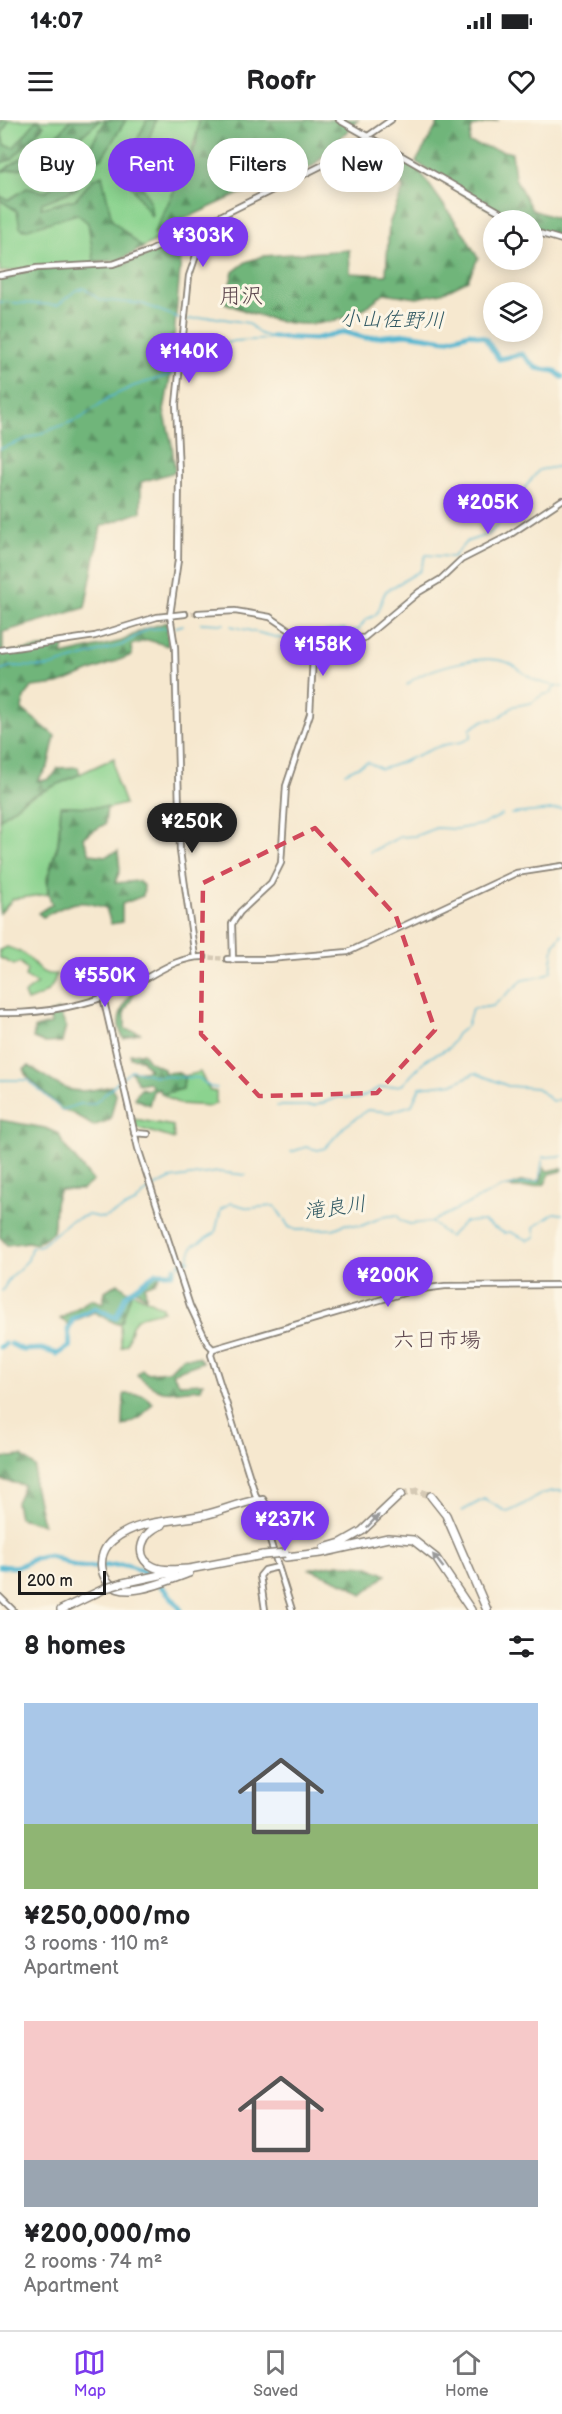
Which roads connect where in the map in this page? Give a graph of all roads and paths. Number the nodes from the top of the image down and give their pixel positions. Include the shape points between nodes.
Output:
1 (339, 120) edge
2 (391, 120) edge
3 (367, 137) junction
4 (496, 210) edge
5 (203, 225) junction
6 (543, 234) edge
7 (562, 240) edge
8 (0, 275) edge
9 (562, 500) edge
10 (198, 613) tunnel mouth
11 (185, 614) tunnel mouth
12 (170, 615) junction
13 (314, 637) junction
14 (0, 650) edge
15 (562, 866) edge
16 (195, 957) junction
17 (204, 957) tunnel mouth
18 (103, 997) junction
19 (0, 1013) edge
20 (134, 1133) junction
21 (148, 1134) dead end
22 (562, 1285) edge
23 (213, 1349) junction
24 (401, 1494) dead end
25 (431, 1496) dead end
26 (257, 1500) junction
27 (270, 1511) dead end
28 (286, 1555) junction
29 (278, 1567) junction
30 (188, 1571) junction
31 (143, 1583) junction
32 (107, 1589) junction
33 (0, 1597) edge
34 (13, 1610) edge
35 (61, 1610) edge
36 (66, 1610) edge
37 (265, 1610) edge
38 (292, 1610) edge
39 (471, 1610) edge
40 (488, 1610) edge

1 - 3 street
2 - 3 street
3 - 4 street
3 - 5 street via 335,159
5 - 8 street via 122,262 37,268
5 - 12 street via 189,276 176,404 178,567
6 - 7 street
9 - 13 street via 508,536 461,560 364,638
10 - 13 street via 235,611 270,617 290,632
11 - 12 street
12 - 14 street via 95,636
12 - 16 street via 178,725 180,851
13 - 15 street via 310,714 286,786 281,863 271,883 232,924 230,959 348,952 516,873
16 - 17 street
16 - 18 street
18 - 19 street via 47,1011
18 - 20 street
20 - 21 street
20 - 23 street via 190,1306
22 - 23 street via 414,1290
23 - 26 street via 211,1355
28 -> 24 highway via 348,1540
25 - 40 highway via 446,1515
26 - 27 street via 263,1499
26 - 29 street
26 - 30 highway via 205,1518 160,1525 145,1535 141,1552 148,1564
26 - 31 highway via 205,1515 141,1525 113,1540 102,1557 107,1581 119,1589 134,1590
28 - 30 highway, bridge
39 -> 28 highway via 436,1558 413,1540 388,1538 327,1552
29 - 37 street via 265,1570 260,1576
29 - 38 street
30 - 31 highway
31 - 32 highway, bridge
32 - 35 highway
32 - 36 highway
33 - 34 street

